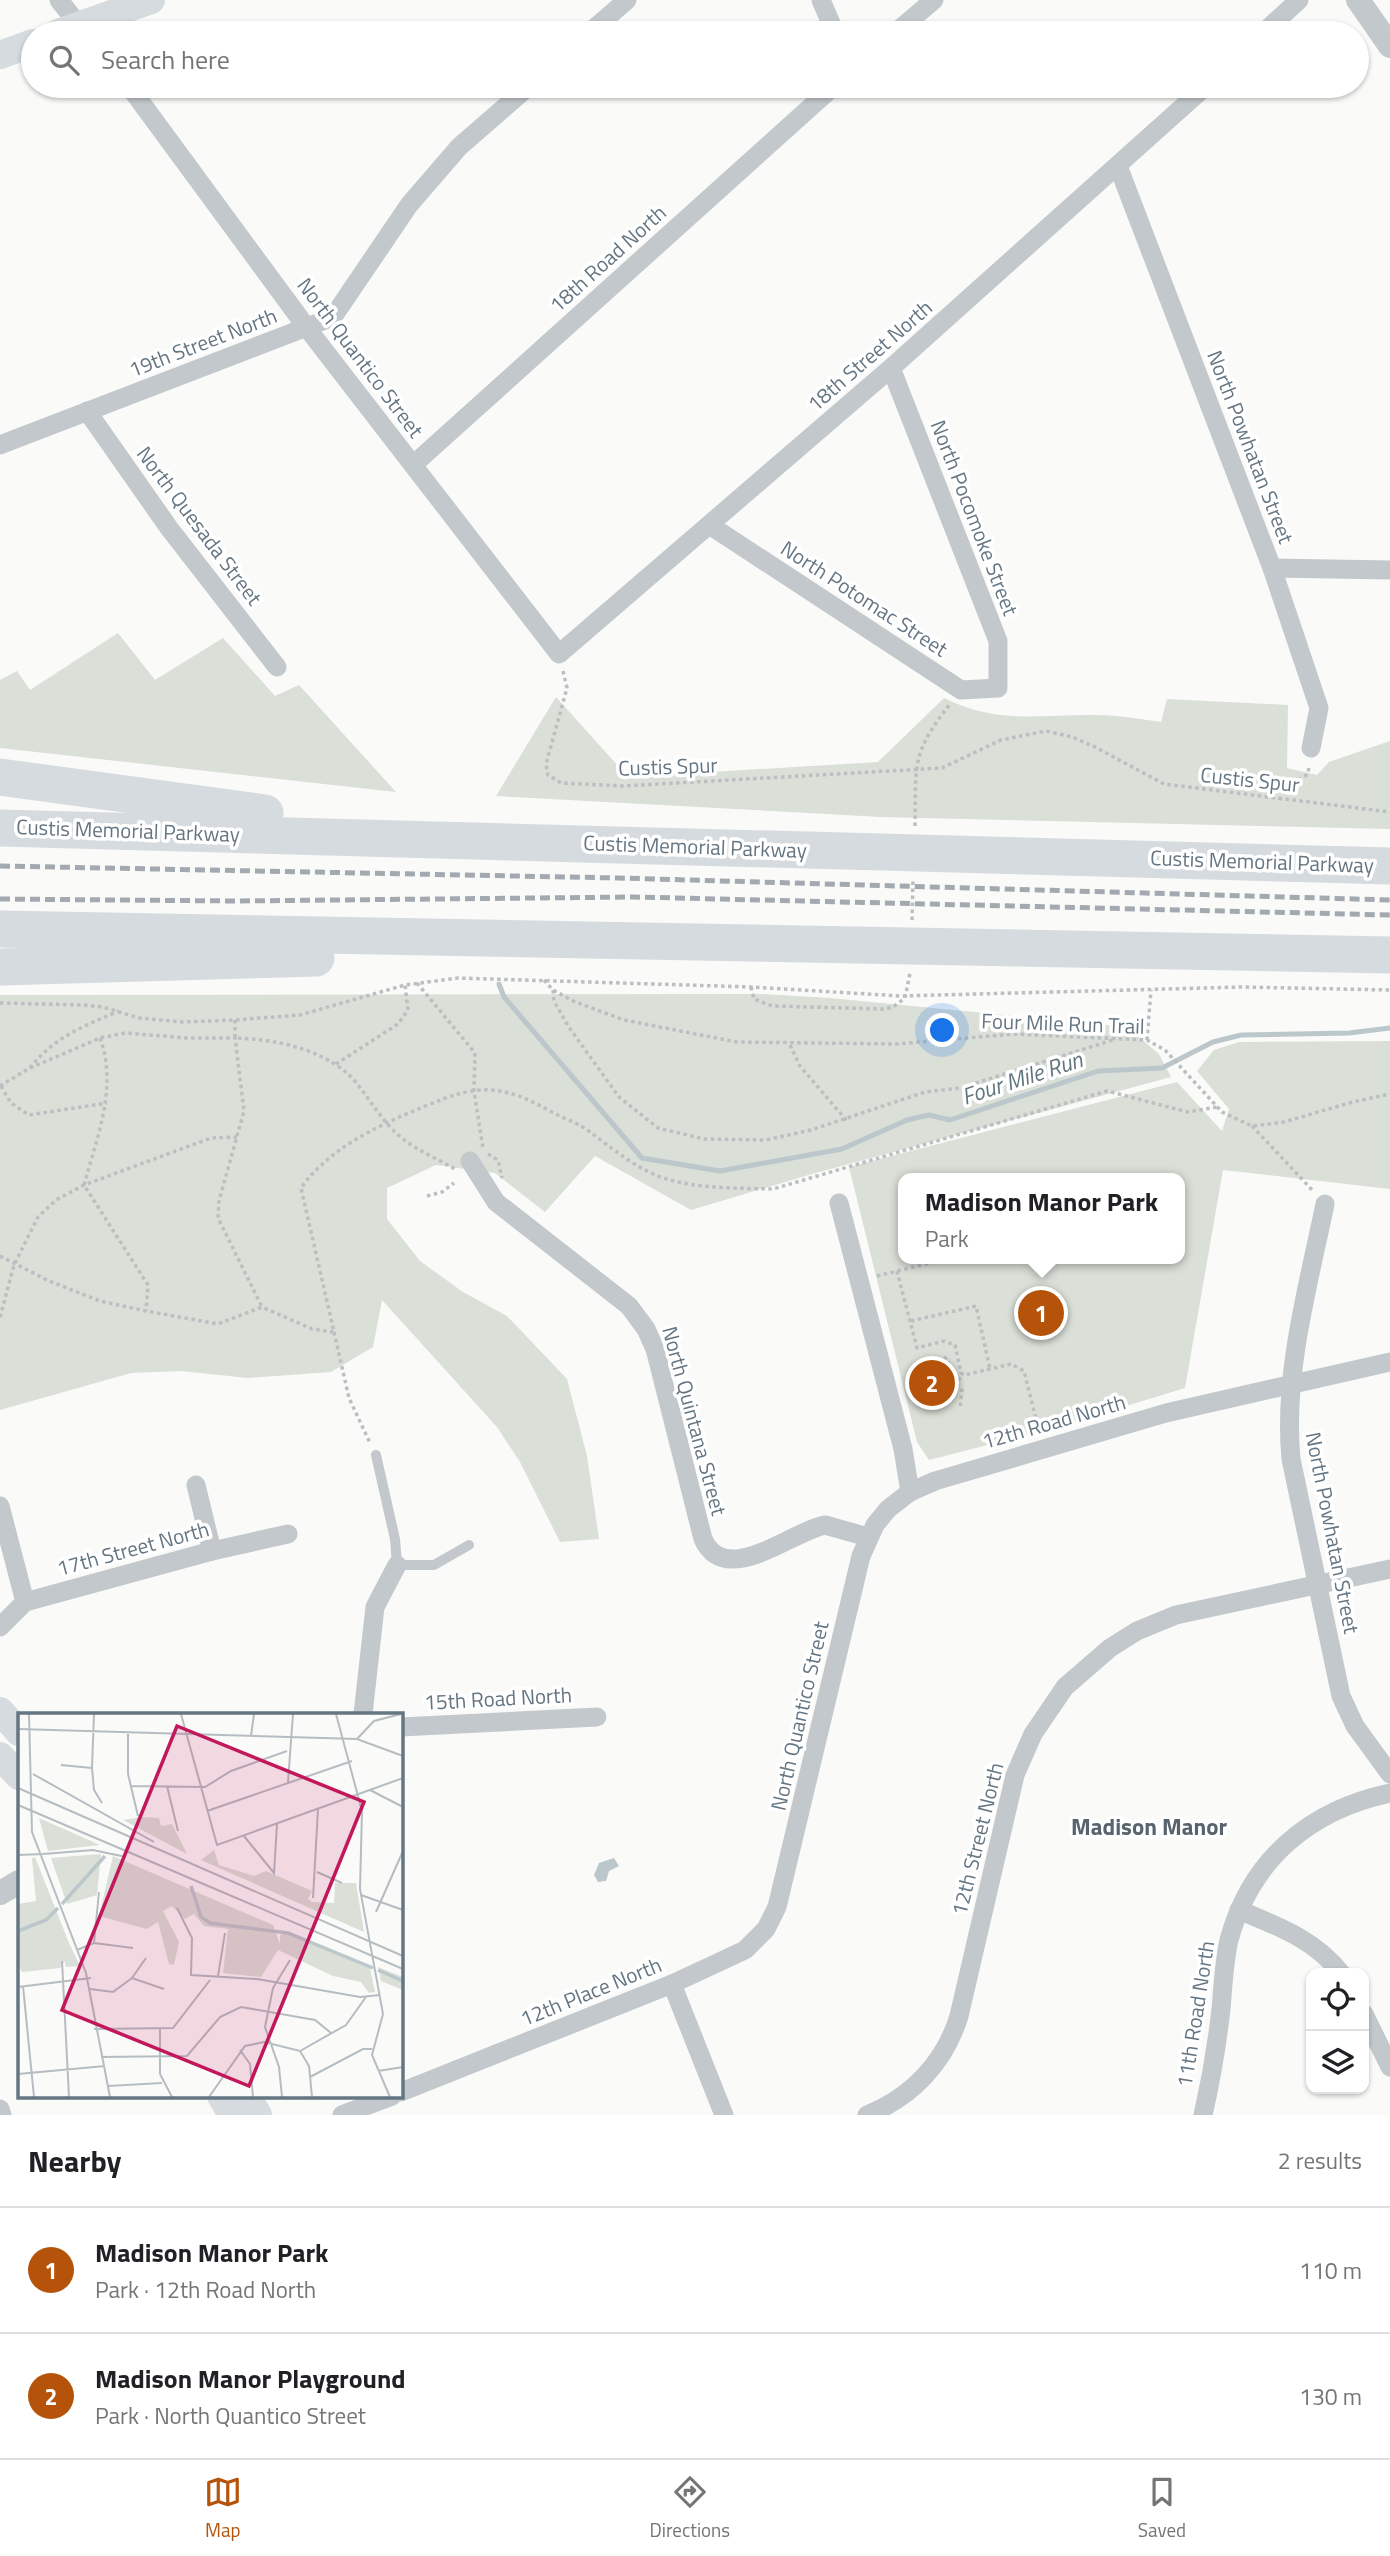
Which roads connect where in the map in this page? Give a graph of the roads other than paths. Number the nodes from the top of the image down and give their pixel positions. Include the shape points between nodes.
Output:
1 (59, 0) edge
2 (151, 0) edge
3 (627, 0) edge
4 (821, 0) edge
5 (934, 0) edge
6 (1299, 0) edge
7 (1358, 0) edge
8 (1377, 0) edge
9 (1390, 19) edge
10 (69, 21) edge
11 (99, 21) edge
12 (603, 21) edge
13 (830, 21) edge
14 (909, 21) edge
15 (1276, 21) edge
16 (1390, 46) edge
17 (21, 47) edge
18 (0, 55) edge
19 (138, 98) edge
20 (515, 98) edge
21 (821, 98) edge
22 (1193, 98) edge
23 (1118, 166) junction
24 (307, 328) junction
25 (891, 368) junction
26 (87, 411) junction
27 (0, 445) edge
28 (413, 466) junction
29 (711, 526) junction
30 (1272, 568) junction
31 (1390, 570) edge
32 (559, 654) joint
33 (276, 667) dead end
34 (961, 690) joint
35 (1311, 748) road end
36 (0, 777) edge
37 (0, 828) edge
38 (544, 842) junction
39 (1390, 866) edge
40 (0, 929) edge
41 (599, 940) junction
42 (1390, 955) edge
43 (0, 967) edge
44 (471, 1164) road end
45 (839, 1203) dead end
46 (1325, 1204) road end
47 (1390, 1362) edge
48 (1291, 1384) junction
49 (376, 1455) road end
50 (196, 1485) dead end
51 (910, 1492) junction
52 (0, 1506) edge
53 (288, 1534) dead end
54 (869, 1537) junction
55 (469, 1545) dead end
56 (212, 1551) junction
57 (397, 1565) junction
58 (1390, 1569) edge
59 (1316, 1585) junction
60 (25, 1602) junction
61 (0, 1627) edge
62 (0, 1711) edge
63 (363, 1713) edge
64 (597, 1717) dead end
65 (402, 1727) edge
66 (18, 1731) edge
67 (0, 1756) edge
68 (1390, 1774) edge
69 (18, 1775) edge
70 (1390, 1793) edge
71 (18, 1883) edge
72 (0, 1893) edge
73 (777, 1907) joint
74 (1239, 1910) junction
75 (1336, 1968) edge
76 (673, 1984) junction
77 (1369, 2024) edge
78 (1390, 2067) edge
79 (402, 2092) edge
80 (222, 2098) edge
81 (248, 2098) edge
82 (386, 2098) edge
83 (0, 2109) edge
84 (2, 2115) edge
85 (232, 2115) edge
86 (258, 2115) edge
87 (342, 2115) edge
88 (724, 2115) edge
89 (867, 2115) edge
90 (1203, 2115) edge

1 - 10 street
2 - 11 main road
3 - 12 street
4 - 13 street
5 - 14 street
6 - 15 street
7 - 16 street
8 - 9 street
17 - 18 main road
19 - 24 street, North Quantico Street
20 - 24 street, 19th Street North via 459,147 417,196 339,312
21 - 28 street, 18th Road North
22 - 23 street, 18th Street North
23 - 25 street, 18th Street North
23 - 30 street, North Powhatan Street
24 - 26 street, 19th Street North
24 - 28 street, North Quantico Street
25 - 29 street, 18th Street North
25 - 34 street, North Pocomoke Street via 998,640 998,688
26 - 27 street, 19th Street North
26 - 33 street, North Quesada Street via 169,528
28 - 32 street, North Quantico Street
29 - 32 street, 18th Street North
29 - 34 street, North Potomac Street
30 - 31 street
30 - 35 street, North Powhatan Street via 1319,708
36 - 38 highway via 215,808 441,824
37 - 38 highway, Custis Memorial Parkway
38 - 39 highway, Custis Memorial Parkway
40 - 41 highway
41 - 42 highway
41 - 43 highway via 458,957
44 - 54 street, North Quintana Street via 496,1202 638,1316 658,1361 704,1542 712,1553 758,1555 821,1525
45 - 51 street
46 - 48 street, North Powhatan Street
47 - 48 street, 12th Road North
48 - 51 street, 12th Road North via 1166,1413
48 - 59 street, North Powhatan Street via 1291,1459
49 - 57 lane via 396,1539
50 - 56 street
51 - 54 street, 12th Road North via 888,1509
52 - 60 street
53 - 56 street, 17th Street North
54 - 73 street, North Quantico Street via 857,1569
55 - 57 lane via 434,1565
56 - 60 street, 17th Street North
57 - 63 street via 375,1607
58 - 59 street, 12th Street North
59 - 68 street, North Powhatan Street via 1343,1703
59 - 89 street, 12th Street North via 1198,1609 1151,1624 1110,1647 1065,1687 1038,1725 1015,1776 959,2016 949,2041 913,2087
60 - 61 street, 17th Street North
62 - 66 main road
64 - 65 street, 15th Road North
67 - 69 main road
70 - 74 street, 11th Road North via 1333,1810 1297,1832 1266,1864
71 - 72 street
73 - 76 street, 12th Place North via 750,1946
74 - 75 street via 1310,1942
74 - 90 street, 11th Road North via 1228,1948
76 - 79 street, 12th Place North
76 - 88 street
77 - 78 street
80 - 85 main road
81 - 86 main road
82 - 87 street
83 - 84 street

